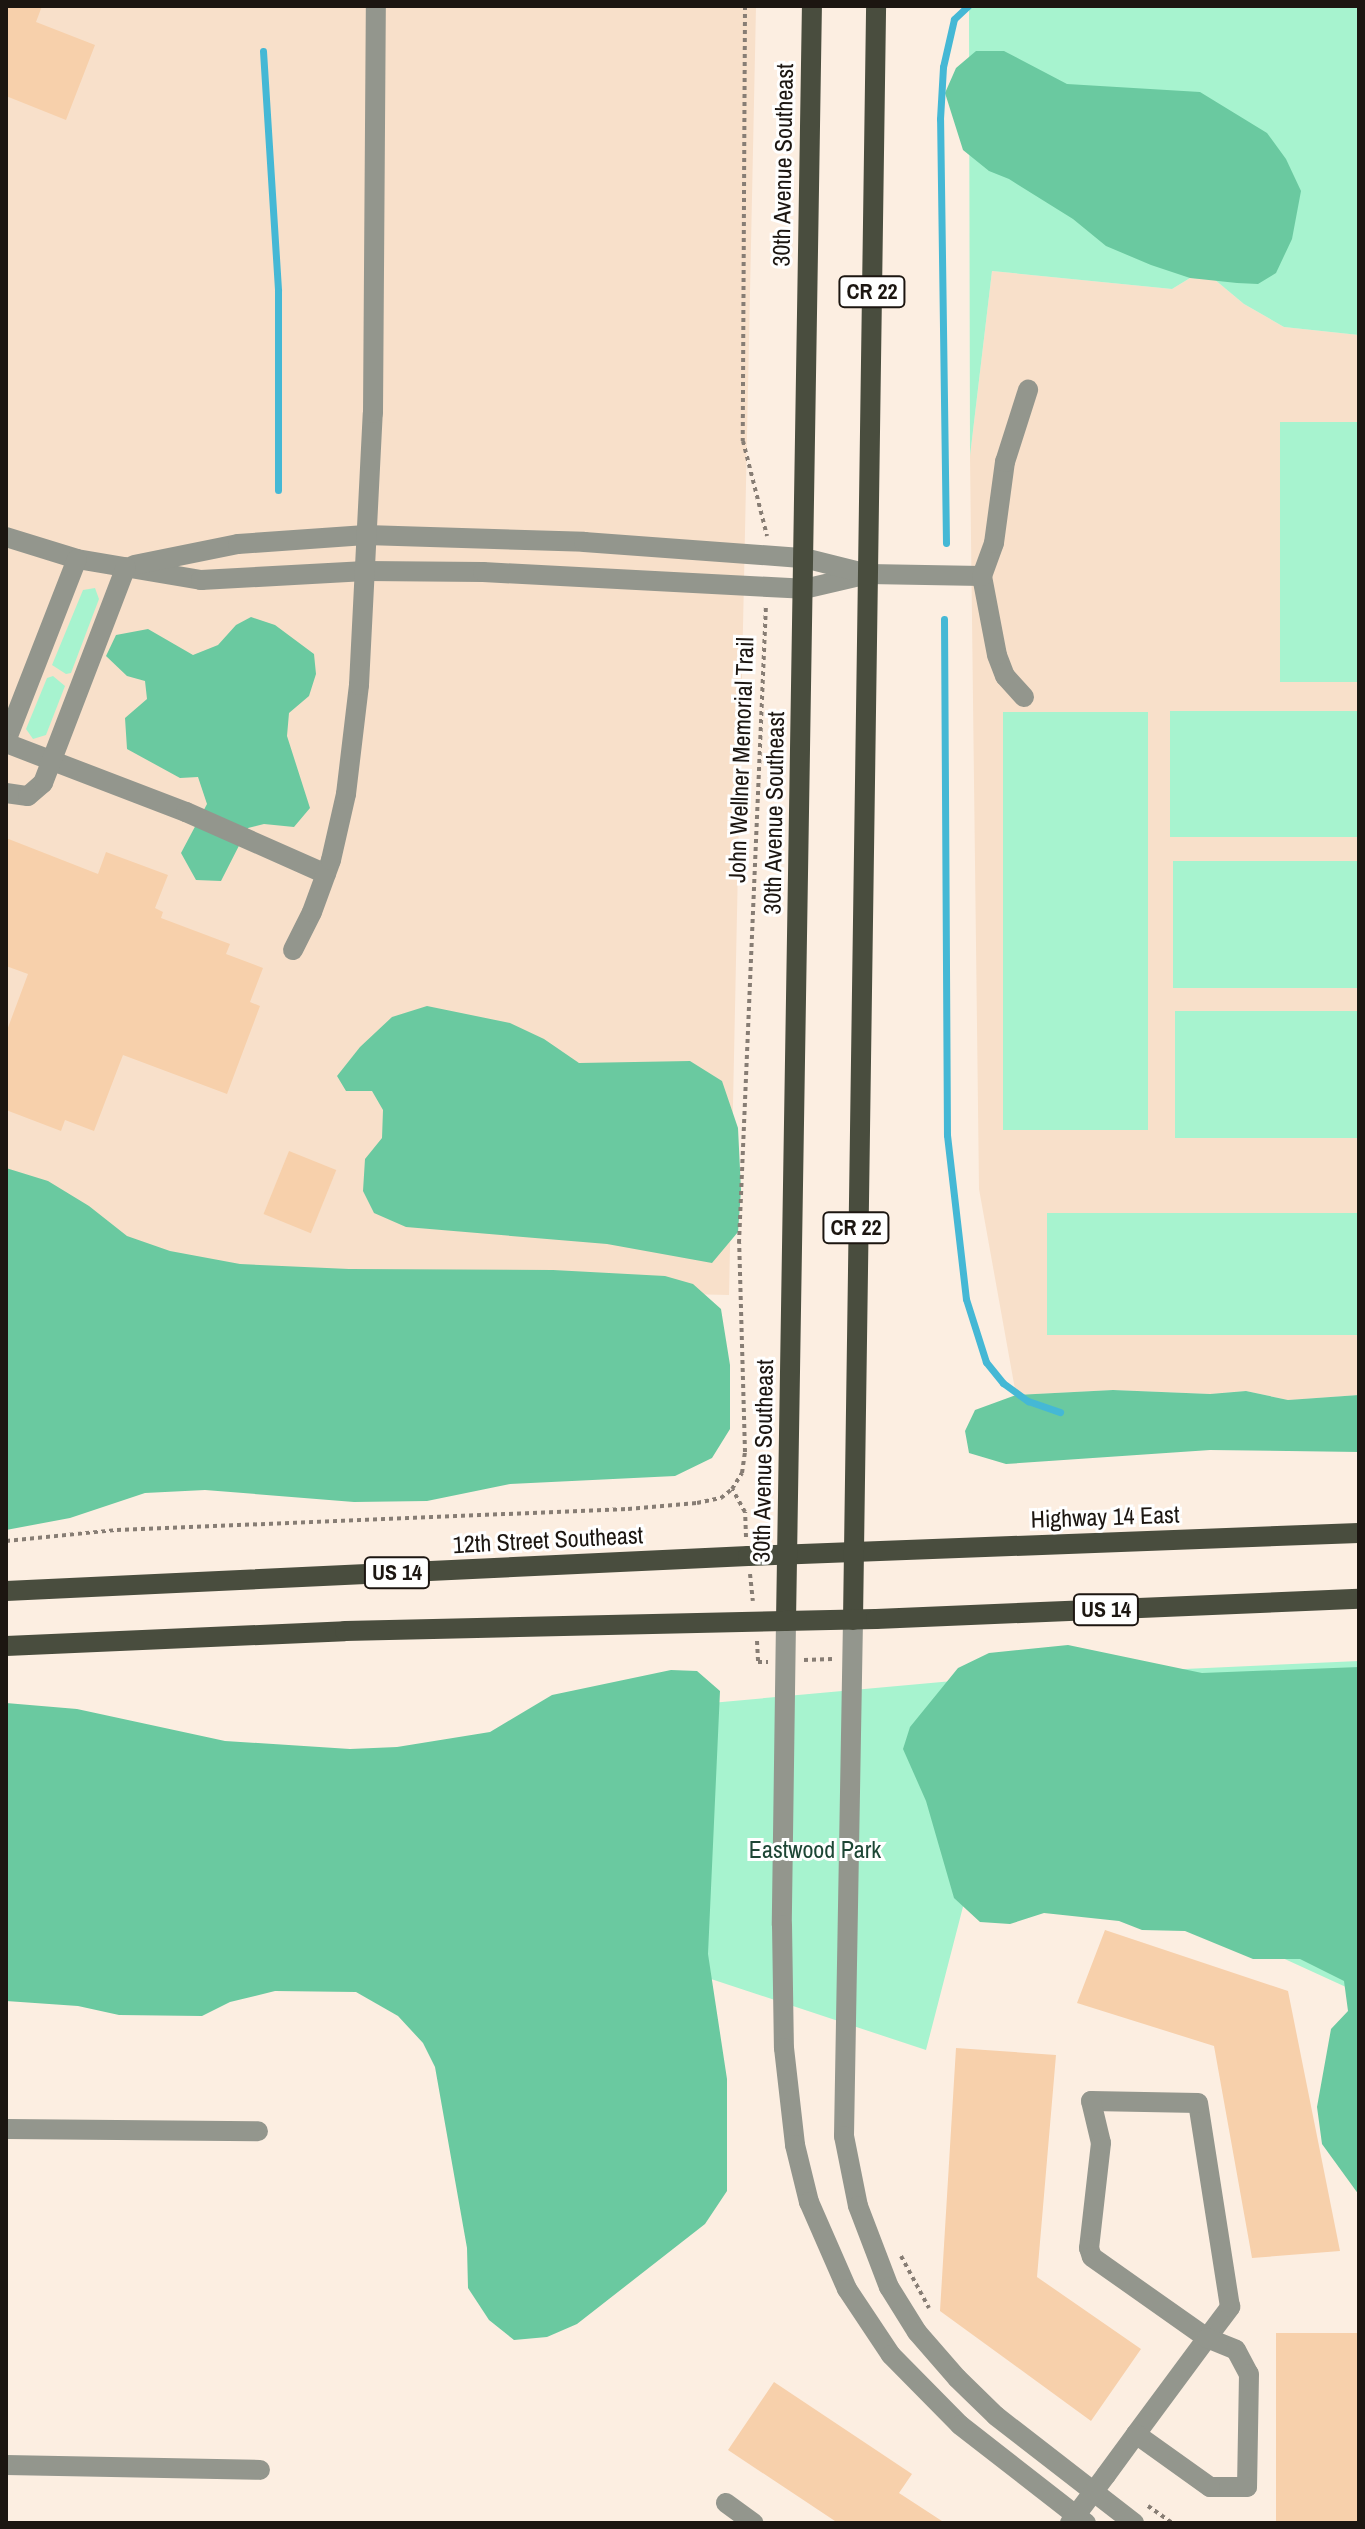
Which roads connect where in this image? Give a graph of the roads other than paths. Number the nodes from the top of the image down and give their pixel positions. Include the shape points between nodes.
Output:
1 (376, 6) edge
2 (812, 6) edge
3 (876, 6) edge
4 (1028, 390) dead end
5 (366, 535) junction
6 (6, 537) edge
7 (804, 558) junction
8 (77, 559) junction
9 (126, 567) junction
10 (366, 571) junction
11 (868, 574) junction
12 (982, 576) junction
13 (804, 589) junction
14 (1024, 697) dead end
15 (6, 742) edge
16 (52, 761) junction
17 (6, 793) edge
18 (326, 874) junction
19 (293, 950) dead end
20 (1359, 1533) edge
21 (852, 1553) junction
22 (787, 1554) junction
23 (6, 1591) edge
24 (1359, 1599) edge
25 (853, 1620) junction
26 (786, 1621) junction
27 (6, 1646) edge
28 (6, 2129) edge
29 (258, 2131) dead end
30 (1207, 2338) junction
31 (1136, 2434) junction
32 (6, 2465) edge
33 (260, 2470) dead end
34 (1093, 2492) junction
35 (726, 2503) dead end
36 (1077, 2520) edge
37 (754, 2523) edge
38 (1134, 2523) edge

1 - 5 street via 373,413
2 - 7 main road, 30th Avenue Southeast / CR 22
3 - 11 main road, CR 22
4 - 12 street via 1005,462 994,543
5 - 7 street via 584,542
5 - 9 street via 238,544
5 - 10 street
6 - 8 street
7 - 11 street
7 - 13 main road, 30th Avenue Southeast / CR 22
8 - 9 street
8 - 15 street
9 - 10 street via 201,580
9 - 16 street
10 - 13 street
10 - 18 street via 346,794
11 - 12 street
11 - 13 street
11 - 21 main road, CR 22
12 - 14 street via 997,655 1005,676
13 - 22 main road, 30th Avenue Southeast / CR 22
15 - 16 street
16 - 17 street via 34,794
16 - 18 street
18 - 19 street
20 - 21 main road, Highway 14 East / US 14
21 - 22 main road, 12th Street Southeast / US 14
21 - 25 main road, CR 22
22 - 23 main road, 12th Street Southeast / US 14
22 - 26 main road, 30th Avenue Southeast / CR 22
24 - 25 main road, US 14
25 - 26 main road, US 14
25 - 34 street via 844,2136 858,2206 889,2287 917,2332 996,2416
26 - 27 main road, US 14 via 345,1631
26 - 36 street via 784,2048 793,2133 809,2202 847,2289 891,2355 960,2425
28 - 29 street
30 - 30 street via 1230,2307 1198,2103 1091,2101 1101,2143 1092,2257
30 - 31 street
30 - 31 street via 1236,2350 1249,2374 1247,2487 1210,2487
31 - 34 street
32 - 33 street
34 - 36 street
34 - 38 street
35 - 37 street

